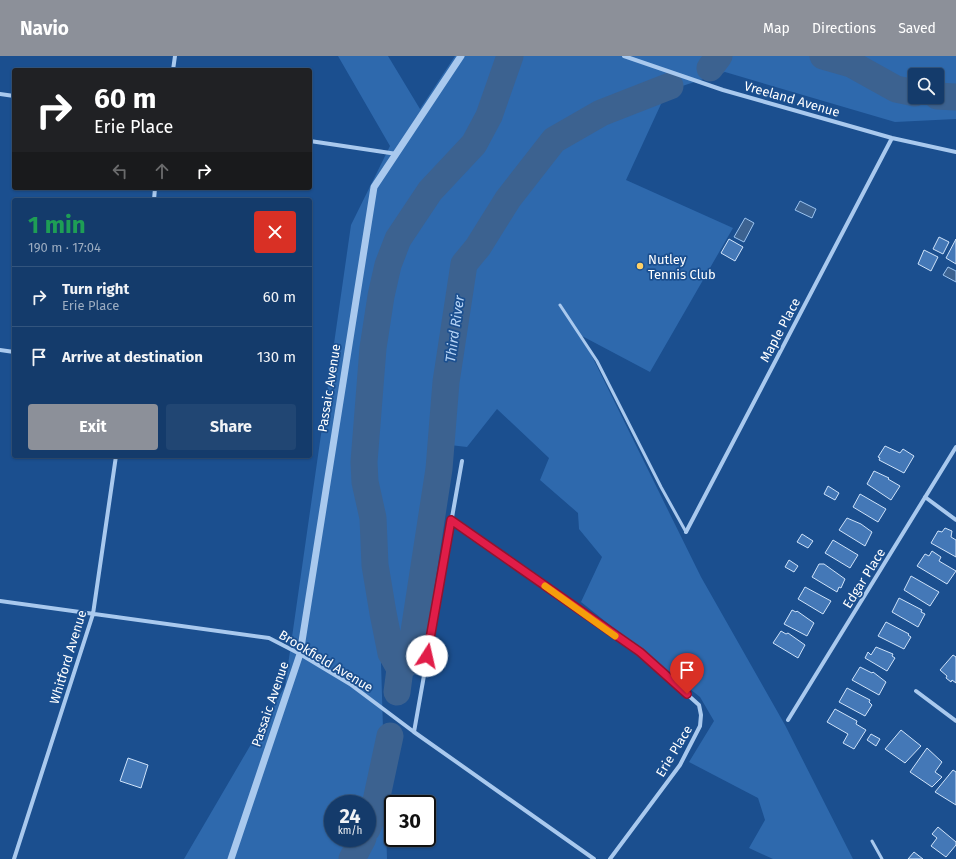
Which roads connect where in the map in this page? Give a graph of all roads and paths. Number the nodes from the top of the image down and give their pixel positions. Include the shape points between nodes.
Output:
1 (175, 56) edge
2 (461, 56) edge
3 (624, 56) edge
4 (173, 68) edge
5 (0, 94) edge
6 (12, 96) edge
7 (892, 138) junction
8 (312, 141) edge
9 (956, 152) edge
10 (398, 154) junction
11 (560, 305) dead end
12 (0, 350) edge
13 (12, 352) edge
14 (956, 447) edge
15 (116, 458) edge
16 (462, 461) dead end
17 (925, 497) junction
18 (451, 520) junction
19 (956, 520) edge
20 (686, 532) joint
21 (0, 601) edge
22 (93, 614) junction
23 (300, 654) junction
24 (916, 691) dead end
25 (788, 720) dead end
26 (956, 721) edge
27 (414, 732) junction
28 (872, 841) dead end
29 (14, 859) edge
30 (231, 859) edge
31 (594, 859) edge
32 (610, 859) edge
33 (882, 859) edge

1 - 4 street
2 - 10 street, Passaic Avenue
3 - 7 street, Vreeland Avenue via 723,90
5 - 6 street
7 - 9 street, Vreeland Avenue
7 - 20 street, Maple Place
8 - 10 street
10 - 23 street, Passaic Avenue via 374,187
11 - 20 lane via 597,361
12 - 13 street
14 - 17 street, Edgar Place
15 - 22 street, Whitford Avenue
16 - 18 street
17 - 19 street
17 - 25 street, Edgar Place
18 - 27 street
18 - 32 street, Erie Place via 640,652 699,705 700,726 680,765
21 - 22 street, Brookfield Avenue
22 - 23 street, Brookfield Avenue via 269,638
22 - 29 street, Whitford Avenue
23 - 27 street, Brookfield Avenue via 350,684
23 - 30 street, Passaic Avenue
24 - 26 street
27 - 31 street, Brookfield Avenue
28 - 33 lane

